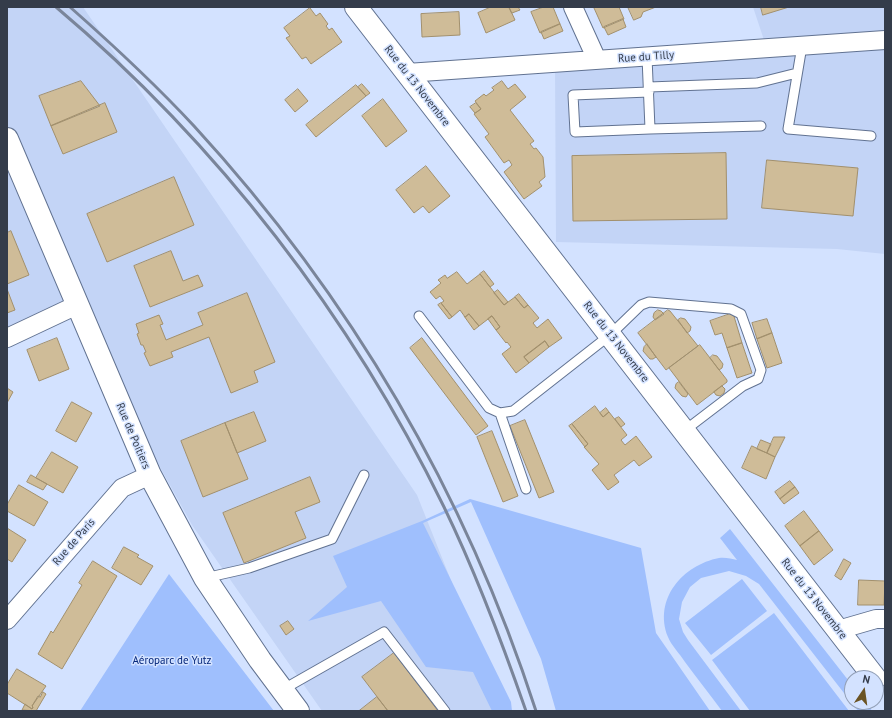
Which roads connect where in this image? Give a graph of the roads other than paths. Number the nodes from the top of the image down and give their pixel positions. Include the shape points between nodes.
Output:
1 (356, 7) edge
2 (573, 7) edge
3 (885, 40) edge
4 (802, 46) junction
5 (648, 57) junction
6 (597, 60) junction
7 (407, 73) junction
8 (797, 73) junction
9 (649, 90) junction
10 (761, 126) dead end
11 (650, 129) junction
12 (871, 136) dead end
13 (9, 150) edge
14 (77, 305) junction
15 (419, 316) dead end
16 (610, 335) junction
17 (7, 338) edge
18 (500, 413) junction
19 (684, 431) junction
20 (150, 475) junction
21 (364, 475) dead end
22 (526, 489) dead end
23 (204, 578) junction
24 (885, 619) edge
25 (7, 620) edge
26 (838, 630) junction
27 (868, 670) edge
28 (282, 690) junction
29 (298, 711) edge
30 (445, 711) edge

1 - 7 street, Rue du 13 Novembre
2 - 6 street
3 - 4 street, Rue du Tilly
4 - 5 street, Rue du Tilly
4 - 8 lane
5 - 6 street, Rue du Tilly
5 - 9 lane
6 - 7 street, Rue du Tilly
7 - 16 street, Rue du 13 Novembre
8 - 9 lane via 757,83
8 - 12 lane via 788,129
9 - 11 lane
9 - 11 lane via 573,95 575,132
10 - 11 lane
13 - 14 street, Rue de Poitiers
14 - 17 street
14 - 20 street, Rue de Poitiers
15 - 18 lane via 489,408
16 - 18 lane via 513,410
16 - 19 street, Rue du 13 Novembre
16 - 19 lane via 641,305 649,302 730,309 741,314 761,370 758,379 743,386
18 - 22 lane
19 - 26 street, Rue du 13 Novembre
20 - 23 street, Rue de Poitiers
20 - 25 street, Rue de Paris via 122,488
21 - 23 lane via 332,538 249,568
23 - 28 street, Rue de Poitiers
24 - 26 street via 876,619
26 - 27 street, Rue du 13 Novembre
28 - 29 street, Rue de Poitiers
28 - 30 lane via 384,632

